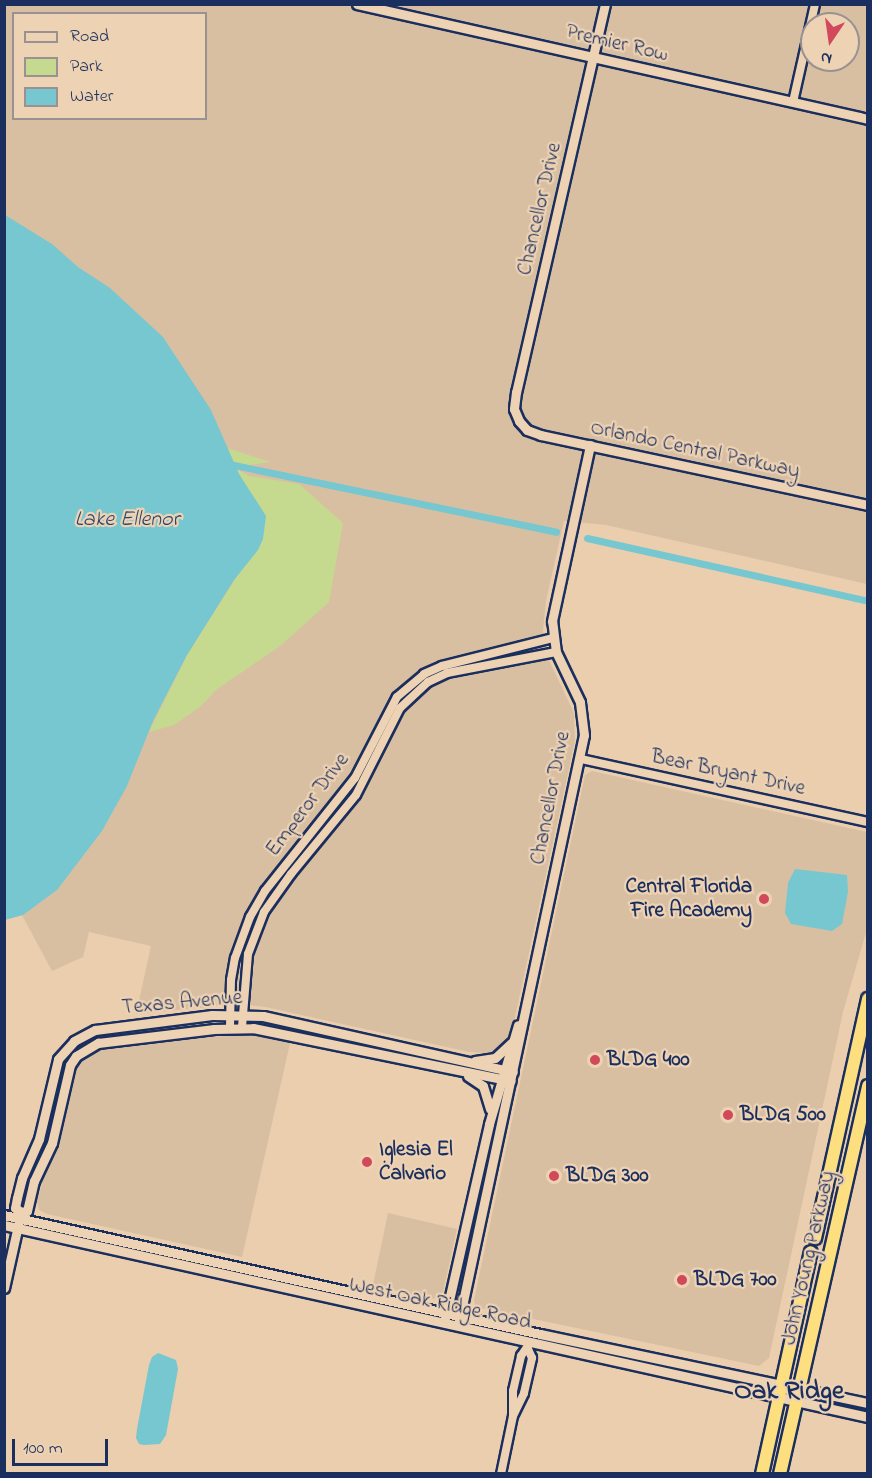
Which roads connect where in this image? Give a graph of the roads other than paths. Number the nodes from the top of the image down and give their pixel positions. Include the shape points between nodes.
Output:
1 (357, 4) edge
2 (605, 4) edge
3 (815, 4) edge
4 (593, 57) junction
5 (793, 102) junction
6 (867, 119) edge
7 (519, 421) joint
8 (590, 445) junction
9 (867, 505) edge
10 (553, 638) junction
11 (556, 652) junction
12 (580, 759) junction
13 (867, 822) edge
14 (530, 986) junction
15 (867, 999) edge
16 (229, 1014) junction
17 (242, 1015) junction
18 (280, 1019) junction
19 (141, 1022) junction
20 (230, 1027) junction
21 (242, 1027) junction
22 (95, 1030) junction
23 (277, 1032) junction
24 (144, 1036) junction
25 (514, 1039) junction
26 (99, 1043) junction
27 (466, 1062) junction
28 (458, 1072) junction
29 (53, 1074) junction
30 (508, 1076) junction
31 (66, 1077) junction
32 (867, 1086) edge
33 (489, 1124) junction
34 (41, 1130) junction
35 (54, 1134) junction
36 (22, 1178) junction
37 (34, 1181) junction
38 (4, 1215) edge
39 (19, 1220) junction
40 (4, 1225) edge
41 (814, 1238) dead end
42 (811, 1252) dead end
43 (223, 1263) junction
44 (199, 1269) junction
45 (4, 1288) edge
46 (447, 1312) junction
47 (459, 1320) junction
48 (444, 1322) junction
49 (529, 1345) junction
50 (616, 1349) junction
51 (782, 1383) junction
52 (800, 1387) junction
53 (779, 1398) junction
54 (796, 1401) junction
55 (867, 1403) edge
56 (867, 1417) edge
57 (501, 1473) edge
58 (762, 1473) edge
59 (780, 1473) edge

1 - 4 street, Premier Row
2 - 4 street, Chancellor Drive
3 - 5 street
4 - 5 street, Premier Row
4 - 7 street, Chancellor Drive via 516,393 514,409
5 - 6 street, Premier Row
7 - 8 street, Orlando Central Parkway via 527,430 541,435
8 - 9 street, Orlando Central Parkway
8 - 10 street, Chancellor Drive via 555,601
10 - 11 street, Chancellor Drive
10 - 16 street, Emperor Drive via 442,666 424,674 397,696 355,778 264,891 250,917 236,958
11 - 12 street, Chancellor Drive via 580,702 584,735
11 - 17 street, Emperor Drive via 447,674 428,682 400,708 356,795 264,912 248,954
12 - 13 street, Bear Bryant Drive
12 - 14 street, Chancellor Drive
14 - 25 street, Chancellor Drive
14 - 30 street, Chancellor Drive
15 - 41 highway, John Young Parkway
16 - 17 street, Texas Avenue
16 - 19 street, Texas Avenue
16 - 20 street, Emperor Drive
17 - 18 street, Texas Avenue
17 - 21 street, Emperor Drive
18 - 23 street
18 - 27 street, Texas Avenue
19 - 22 street, Texas Avenue
19 - 24 street
20 - 21 street, Texas Avenue
20 - 24 street, Texas Avenue
21 - 23 street, Texas Avenue
22 - 26 street
22 - 29 street, Texas Avenue via 64,1050
23 - 28 street, Texas Avenue
24 - 26 street, Texas Avenue
25 - 27 street via 495,1058
25 - 30 street, Chancellor Drive
26 - 31 street, Texas Avenue via 76,1056
27 - 30 street, Texas Avenue
28 - 30 street, Texas Avenue
28 - 33 street via 483,1086 491,1105
29 - 31 street
29 - 34 street, Texas Avenue
30 - 33 street, Chancellor Drive
30 - 47 street, Chancellor Drive
31 - 35 street, Texas Avenue
32 - 52 highway, John Young Parkway
33 - 46 street, Chancellor Drive
34 - 35 street
34 - 36 street, Texas Avenue
35 - 37 street, Texas Avenue
36 - 37 street
36 - 39 street, Texas Avenue via 15,1208
37 - 39 street, Texas Avenue via 27,1211
38 - 39 street, West Oak Ridge Road
39 - 40 street, West Oak Ridge Road
39 - 43 street, West Oak Ridge Road
39 - 44 street, West Oak Ridge Road
39 - 45 street, Texas Avenue
42 - 51 highway, John Young Parkway
43 - 44 street via 217,1267 204,1264
43 - 46 street, West Oak Ridge Road
44 - 48 street, West Oak Ridge Road
46 - 47 street, West Oak Ridge Road
46 - 48 street, Chancellor Drive
47 - 48 street, West Oak Ridge Road
47 - 49 street, West Oak Ridge Road
47 - 50 street, West Oak Ridge Road
49 - 50 street via 549,1341 600,1353
49 - 53 street, West Oak Ridge Road
49 - 57 street via 521,1356 513,1391 513,1416
50 - 51 street, West Oak Ridge Road
51 - 52 street, West Oak Ridge Road
51 - 53 highway, John Young Parkway
52 - 54 highway, John Young Parkway
52 - 55 street, West Oak Ridge Road
53 - 54 street, West Oak Ridge Road
53 - 58 highway, John Young Parkway
54 - 56 street, West Oak Ridge Road
54 - 59 highway, John Young Parkway

